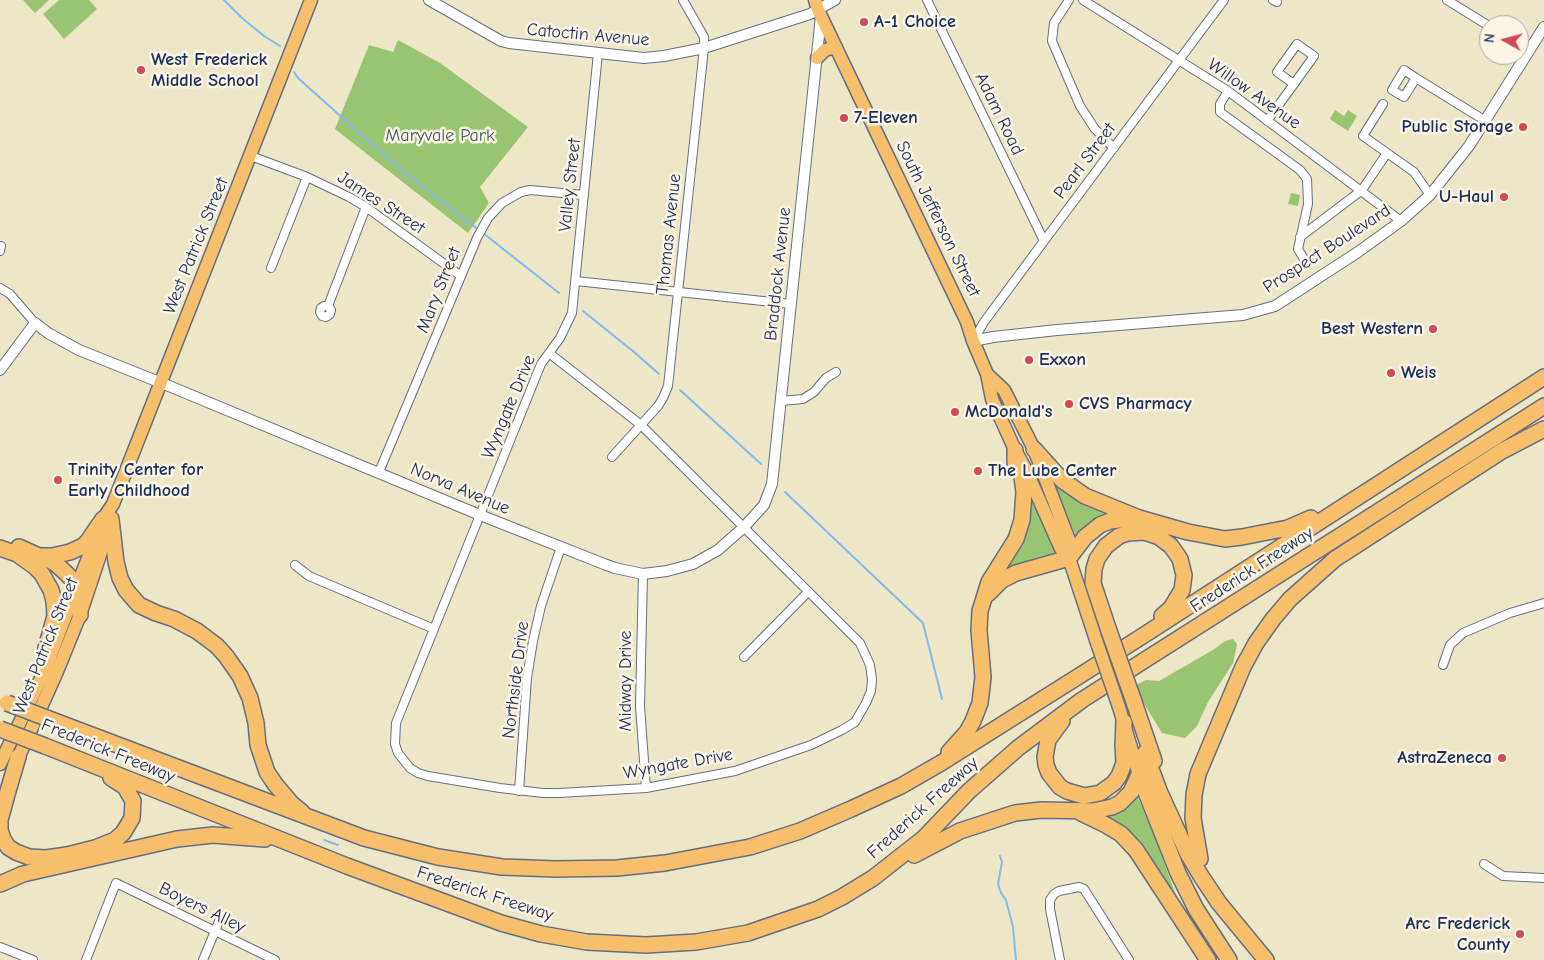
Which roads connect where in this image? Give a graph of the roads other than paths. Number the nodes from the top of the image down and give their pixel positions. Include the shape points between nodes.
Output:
1 (312, 0) edge
2 (429, 0) edge
3 (683, 0) edge
4 (835, 0) edge
5 (927, 0) edge
6 (1069, 0) edge
7 (1083, 0) edge
8 (1224, 0) edge
9 (1447, 0) edge
10 (818, 9) edge
11 (1479, 20) edge
12 (1544, 27) edge
13 (836, 47) junction
14 (704, 48) junction
15 (1529, 50) edge
16 (598, 53) junction
17 (818, 58) junction
18 (1180, 60) junction
19 (1519, 65) edge
20 (1416, 78) dead end
21 (1294, 84) junction
22 (1228, 92) junction
23 (1383, 104) dead end
24 (1484, 120) junction
25 (1267, 121) junction
26 (1114, 148) junction
27 (1387, 153) junction
28 (251, 156) junction
29 (306, 177) junction
30 (1362, 190) junction
31 (584, 195) junction
32 (1430, 195) junction
33 (366, 207) junction
34 (1401, 221) junction
35 (1300, 237) junction
36 (1044, 241) junction
37 (1304, 259) dead end
38 (271, 268) dead end
39 (461, 276) junction
40 (576, 281) junction
41 (0, 288) edge
42 (678, 291) junction
43 (792, 304) junction
44 (328, 306) dead end
45 (570, 319) joint
46 (35, 323) junction
47 (973, 341) junction
48 (549, 353) junction
49 (0, 370) edge
50 (836, 372) dead end
51 (987, 374) junction
52 (1544, 377) edge
53 (161, 382) junction
54 (781, 401) junction
55 (1542, 412) edge
56 (641, 425) junction
57 (1544, 429) edge
58 (1034, 449) junction
59 (1014, 450) junction
60 (612, 457) dead end
61 (379, 472) junction
62 (1362, 493) junction
63 (109, 514) junction
64 (480, 515) junction
65 (1139, 518) junction
66 (744, 527) junction
67 (0, 541) edge
68 (561, 547) junction
69 (0, 548) edge
70 (39, 556) junction
71 (1069, 558) junction
72 (295, 565) dead end
73 (643, 574) junction
74 (76, 591) junction
75 (808, 592) junction
76 (983, 600) junction
77 (1544, 603) edge
78 (80, 616) junction
79 (434, 630) junction
80 (1102, 636) junction
81 (1141, 637) junction
82 (744, 658) dead end
83 (1443, 665) dead end
84 (44, 672) junction
85 (1082, 700) junction
86 (4, 702) edge
87 (1122, 714) junction
88 (0, 729) edge
89 (1145, 753) junction
90 (18, 757) junction
91 (941, 763) junction
92 (0, 764) edge
93 (96, 767) junction
94 (1139, 775) junction
95 (646, 788) junction
96 (519, 790) junction
97 (0, 797) edge
98 (1069, 811) junction
99 (314, 820) junction
100 (1158, 825) junction
101 (1200, 858) junction
102 (1484, 864) dead end
103 (348, 866) junction
104 (873, 878) junction
105 (1544, 878) edge
106 (0, 884) edge
107 (1228, 913) junction
108 (220, 919) dead end
109 (215, 931) junction
110 (0, 947) edge
111 (1206, 958) edge
112 (33, 960) edge
113 (86, 960) edge
114 (203, 960) edge
115 (276, 960) edge
116 (1060, 960) edge
117 (1130, 960) edge
118 (1229, 960) edge
119 (1266, 960) edge

1 - 28 main road, West Patrick Street
2 - 16 street, Catoctin Avenue via 509,43
3 - 14 street, Thomas Avenue via 704,37
4 - 10 street, Catoctin Avenue
5 - 36 street, Adam Road
6 - 26 street via 1054,23 1052,41 1080,106 1095,129
7 - 18 street, Willow Avenue
8 - 18 street, Pearl Street
9 - 11 street
10 - 13 main road, South Jefferson Street
10 - 14 street, Catoctin Avenue
10 - 17 street, Braddock Avenue
12 - 15 street, Prospect Boulevard
13 - 17 main road via 825,50
13 - 47 main road, South Jefferson Street via 967,322
14 - 16 street, Catoctin Avenue via 654,57
14 - 42 street, Thomas Avenue
16 - 31 street, Valley Street
17 - 43 street, Braddock Avenue
18 - 22 street, Willow Avenue
18 - 26 street, Pearl Street
19 - 24 street, Prospect Boulevard
20 - 24 street
21 - 21 street via 1314,56 1297,44 1277,72
21 - 25 street
22 - 25 street, Willow Avenue
22 - 35 street via 1220,104 1220,112 1300,170 1307,179 1308,204
23 - 27 street via 1363,136
24 - 32 street, Prospect Boulevard via 1469,146
25 - 30 street, Willow Avenue
26 - 36 street, Pearl Street
27 - 30 street
27 - 32 street via 1414,172
28 - 29 street, James Street
28 - 53 main road, West Patrick Street
29 - 33 street, James Street
29 - 38 street
30 - 34 street, Willow Avenue
30 - 35 street
31 - 39 street, Mary Street via 530,190 510,197 482,225
31 - 40 street, Valley Street
32 - 34 street, Prospect Boulevard
33 - 39 street, James Street
33 - 44 street
34 - 47 street, Prospect Boulevard via 1275,306 1243,315 1047,331
35 - 37 street via 1298,249
36 - 47 street, Pearl Street
39 - 61 street, Mary Street
40 - 42 street
40 - 45 street, Valley Street
41 - 46 street via 10,294
42 - 43 street
42 - 56 street, Thomas Avenue via 668,386 658,406
43 - 54 street, Braddock Avenue
45 - 48 street, Wyngate Drive
46 - 49 street
46 - 53 street, Norva Avenue via 48,334 79,350
47 - 51 main road, South Jefferson Street
48 - 56 street, Wyngate Drive
48 - 64 street, Wyngate Drive via 541,364
50 - 54 street via 803,399
51 - 58 main road, South Jefferson Street via 1004,390
51 - 59 main road, South Jefferson Street via 992,399
52 - 62 highway, Frederick Freeway
53 - 61 street, Norva Avenue
53 - 63 main road, West Patrick Street
54 - 66 street, Braddock Avenue via 770,492 764,505
55 - 85 highway, Frederick Freeway via 1472,451
56 - 60 street, Thomas Avenue
56 - 66 street, Wyngate Drive
57 - 101 highway via 1502,451 1335,559 1290,599 1273,620 1243,667 1198,774 1193,818
58 - 65 highway via 1074,489
58 - 71 main road, South Jefferson Street via 1072,548
59 - 71 main road, South Jefferson Street via 1061,549
59 - 76 highway via 1024,492 1022,520 1016,540 989,582
61 - 64 street, Norva Avenue
62 - 65 highway via 1288,528 1225,539
62 - 81 highway, Frederick Freeway
63 - 70 highway via 76,550
63 - 74 main road, West Patrick Street
63 - 78 main road, West Patrick Street
63 - 99 highway via 116,562 126,590 139,605 197,631 226,656 250,698 258,745 267,772 292,804
64 - 68 street, Norva Avenue
64 - 79 street, Wyngate Drive
65 - 71 highway via 1119,519 1100,525 1085,537
66 - 73 street, Norva Avenue via 704,559 681,568
66 - 75 street, Wyngate Drive
67 - 70 highway
68 - 73 street, Norva Avenue via 615,568
68 - 96 street, Northside Drive via 533,641 527,678
69 - 84 highway via 17,554 34,566 51,590 55,616 46,648
70 - 74 highway via 55,563 67,574 76,584
71 - 76 highway via 1002,580
71 - 80 main road, South Jefferson Street
72 - 79 street via 309,576
73 - 95 street, Midway Drive via 640,706
74 - 78 highway
74 - 84 main road, West Patrick Street
75 - 82 street
75 - 95 street, Wyngate Drive via 860,643 870,665 871,691 855,722 811,745 735,771
76 - 91 highway via 979,622 983,677 980,703 966,732
77 - 83 street via 1463,633 1450,645
78 - 90 main road, West Patrick Street
79 - 96 street, Wyngate Drive via 396,723 394,744 398,753 410,768 428,776
80 - 81 highway via 1093,583 1097,559 1118,536 1134,532 1149,533 1163,539 1175,550 1182,564 1184,580 1180,595 1171,608
80 - 87 main road, South Jefferson Street, bridge
80 - 101 highway, bridge via 1133,699 1164,784
81 - 91 highway, Frederick Freeway
84 - 92 main road, West Patrick Street
85 - 87 highway via 1053,732 1046,748 1049,773 1067,791 1092,795 1108,788 1120,776 1124,763
85 - 104 highway, Frederick Freeway via 1018,748 969,791 924,838
86 - 99 highway, Frederick Freeway, bridge
87 - 89 main road, South Jefferson Street via 1136,730
87 - 94 main road
88 - 93 highway, Frederick Freeway, bridge
89 - 94 highway
89 - 107 highway via 1188,854
90 - 93 highway via 0,830 8,846 29,858 60,856 95,848 115,840 129,826 134,810 130,793
90 - 97 main road, West Patrick Street
91 - 99 highway, Frederick Freeway via 901,786 837,815 750,847 665,863 617,868 529,868 460,861 416,853
93 - 103 highway, Frederick Freeway
94 - 98 highway via 1131,792 1112,807
94 - 100 highway
95 - 96 street, Wyngate Drive via 559,793
98 - 104 highway via 1015,813 976,825 920,851
98 - 111 highway via 1106,825 1121,834 1136,850
100 - 111 highway via 1172,875
100 - 118 highway via 1196,909
101 - 107 highway
102 - 105 street via 1503,876
103 - 104 highway, Frederick Freeway via 541,934 587,942 646,945 696,942 748,933 818,909
103 - 106 highway via 267,839 214,836 177,839 23,874
107 - 119 highway
108 - 109 street
109 - 113 street, Boyers Alley via 116,884
109 - 114 street
109 - 115 street, Boyers Alley
110 - 112 street
116 - 117 street via 1050,900 1059,891 1079,887 1084,889

